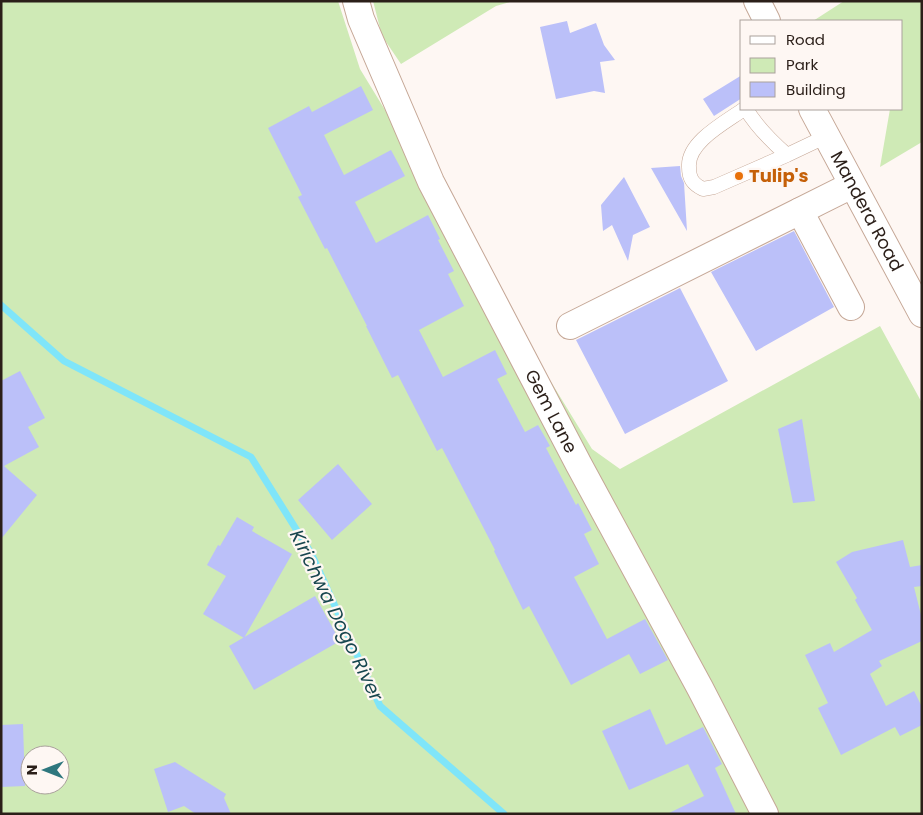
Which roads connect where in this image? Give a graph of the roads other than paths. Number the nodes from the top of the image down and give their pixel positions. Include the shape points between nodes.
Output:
1 (356, 1) edge
2 (757, 1) edge
3 (766, 20) edge
4 (744, 110) edge
5 (746, 110) edge
6 (813, 110) edge
7 (826, 136) junction
8 (787, 155) junction
9 (852, 185) junction
10 (800, 211) junction
11 (851, 306) dead end
12 (922, 314) edge
13 (570, 326) dead end
14 (765, 814) edge

1 - 14 street, Gem Lane via 431,182 578,466
2 - 3 street
4 - 8 lane via 698,143 688,164 694,184 702,189 714,187
5 - 8 lane
6 - 7 street, Mandera Road
7 - 8 lane
7 - 9 street, Mandera Road
9 - 10 street
9 - 12 street, Mandera Road
10 - 11 street
10 - 13 street

